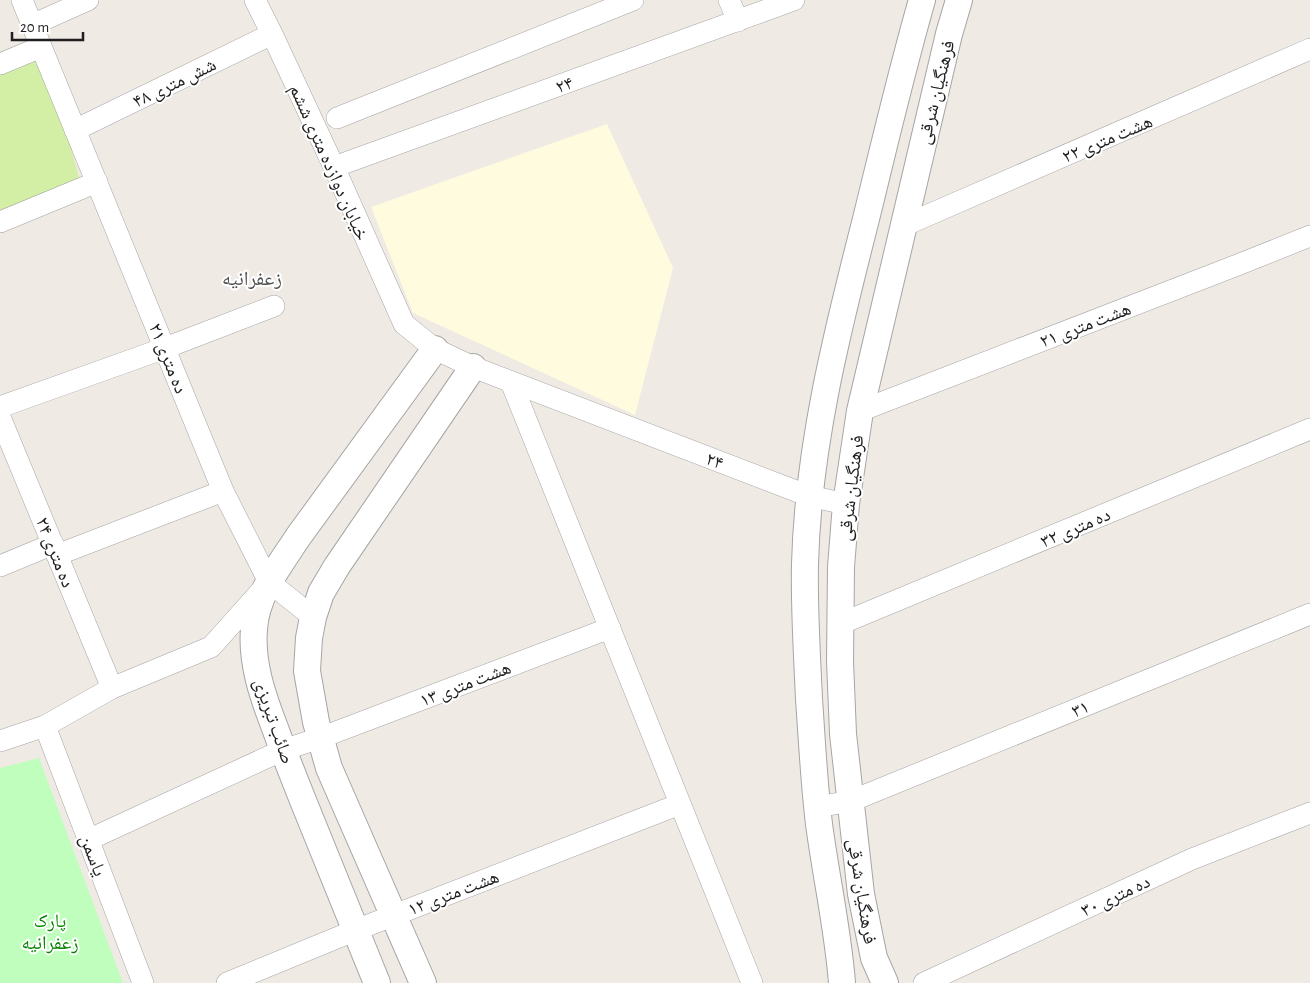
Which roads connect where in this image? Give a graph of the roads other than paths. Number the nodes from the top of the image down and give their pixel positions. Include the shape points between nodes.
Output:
1 (22, 0) edge
2 (88, 0) edge
3 (255, 0) edge
4 (633, 0) edge
5 (729, 0) edge
6 (794, 0) edge
7 (922, 0) edge
8 (959, 0) edge
9 (738, 21) junction
10 (32, 25) junction
11 (272, 34) junction
12 (41, 47) junction
13 (1310, 49) edge
14 (0, 64) edge
15 (337, 118) dead end
16 (76, 130) junction
17 (334, 167) junction
18 (97, 182) junction
19 (0, 222) edge
20 (903, 226) junction
21 (1310, 236) edge
22 (274, 306) dead end
23 (404, 324) joint
24 (165, 348) junction
25 (435, 349) junction
26 (473, 367) junction
27 (511, 382) junction
28 (0, 407) edge
29 (860, 411) junction
30 (0, 417) edge
31 (1310, 429) edge
32 (223, 491) junction
33 (809, 496) junction
34 (846, 504) junction
35 (55, 550) junction
36 (0, 566) edge
37 (269, 582) junction
38 (1310, 614) edge
39 (313, 617) junction
40 (840, 624) junction
41 (610, 628) junction
42 (112, 688) junction
43 (45, 726) junction
44 (320, 738) junction
45 (0, 741) edge
46 (283, 750) junction
47 (851, 801) junction
48 (680, 804) junction
49 (818, 807) junction
50 (1310, 813) edge
51 (88, 840) junction
52 (393, 916) junction
53 (356, 930) junction
54 (868, 930) junction
55 (836, 936) junction
56 (143, 983) edge
57 (227, 983) edge
58 (377, 983) edge
59 (423, 983) edge
60 (752, 983) edge
61 (842, 983) edge
62 (884, 983) edge
63 (924, 983) edge

1 - 10 street, ده متری ۲۱
2 - 10 street
3 - 11 street, خیابان دوازده متری ششم
4 - 15 street
5 - 9 street
6 - 9 street, ۲۴
7 - 33 street, فرهنگیان شرقی via 826,386
8 - 20 street, فرهنگیان شرقی
9 - 17 street, ۲۴
10 - 12 street, ده متری ۲۱
11 - 16 street, شش متری ۴۸
11 - 17 street, خیابان دوازده متری ششم
12 - 14 street
12 - 16 street, ده متری ۲۱
13 - 20 street, هشت متری ۲۲
16 - 18 street, ده متری ۲۱
17 - 23 street, خیابان دوازده متری ششم
18 - 19 street
18 - 24 street, ده متری ۲۱
20 - 29 street, فرهنگیان شرقی
21 - 29 street, هشت متری ۲۱
22 - 24 street
23 - 25 street, ۲۴
24 - 28 street
24 - 32 street, ده متری ۲۱
25 - 26 street, ۲۴
25 - 37 street, صائب تبریزی
26 - 27 street, ۲۴
26 - 39 street, صائب تبریزی via 337,566 321,593
27 - 33 street, ۲۴
27 - 41 street
29 - 34 street, فرهنگیان شرقی
30 - 35 street, ده متری ۲۴
31 - 40 street, ده متری ۳۲
32 - 35 street
32 - 37 street, ده متری ۲۱
33 - 34 street, ۲۴
33 - 49 street, فرهنگیان شرقی via 805,565 807,661
34 - 40 street, فرهنگیان شرقی
35 - 36 street
35 - 42 street, ده متری ۲۴
37 - 39 street
37 - 42 street via 212,647
37 - 46 street, صائب تبریزی via 258,606 254,628 255,660 262,693
38 - 47 street, ۳۱
39 - 44 street, صائب تبریزی via 308,671
40 - 47 street, فرهنگیان شرقی via 843,734
41 - 44 street, هشت متری ۱۳
41 - 48 street
42 - 43 street
43 - 45 street
43 - 51 street, یاسمن
44 - 46 street, هشت متری ۱۳
44 - 52 street, صائب تبریزی via 332,776
46 - 51 street
46 - 53 street, صائب تبریزی
47 - 49 street, ۳۱
47 - 54 street, فرهنگیان شرقی
48 - 52 street, هشت متری ۱۲
48 - 60 street
49 - 55 street, فرهنگیان شرقی
50 - 63 street, ده متری ۳۰ via 1192,859
51 - 56 street, یاسمن
52 - 53 street, هشت متری ۱۲
52 - 59 street, صائب تبریزی
53 - 57 street, هشت متری ۱۲
53 - 58 street, صائب تبریزی
54 - 55 street
54 - 62 street, فرهنگیان شرقی
55 - 61 street, فرهنگیان شرقی

